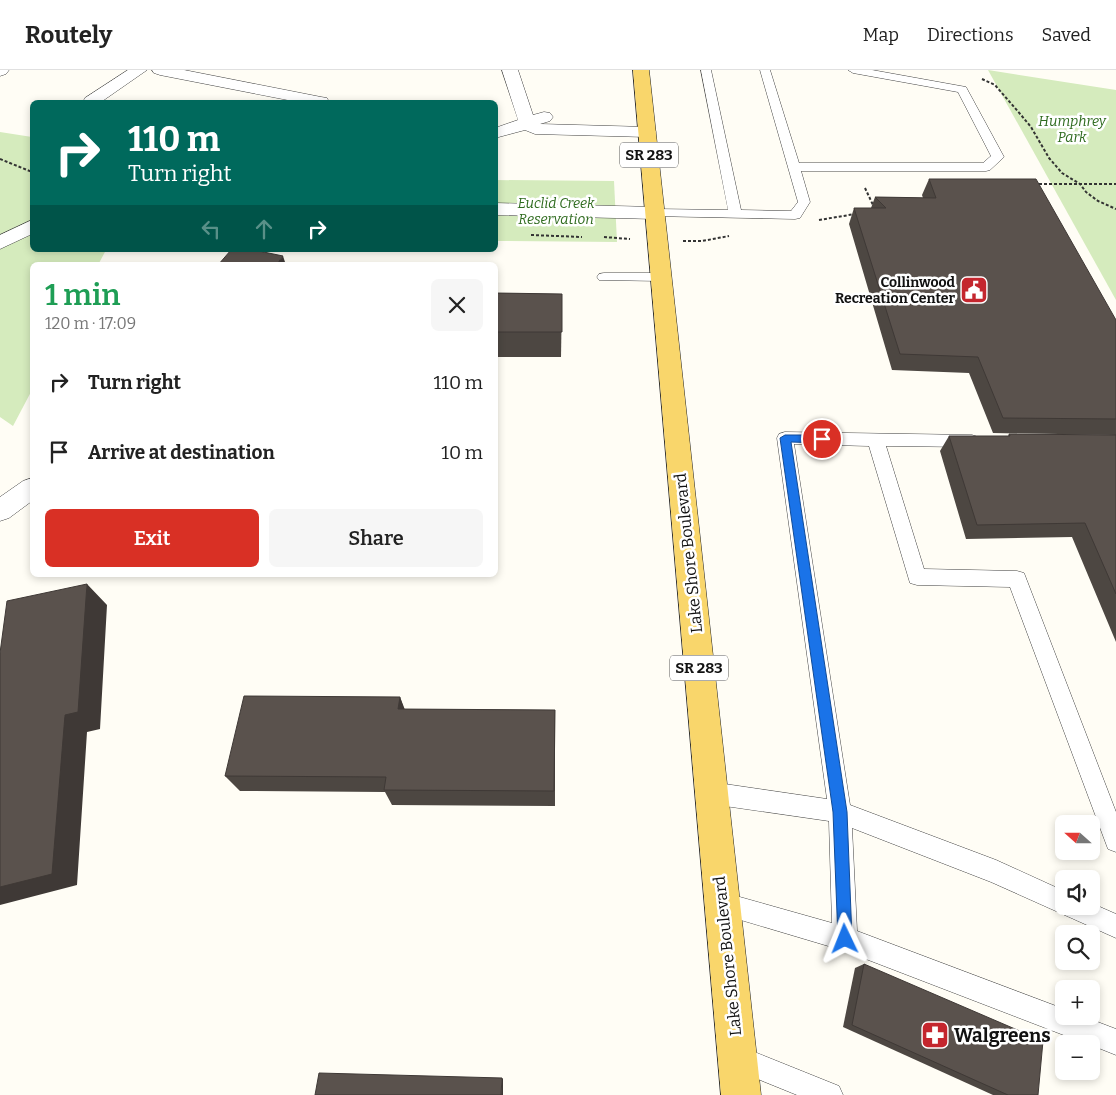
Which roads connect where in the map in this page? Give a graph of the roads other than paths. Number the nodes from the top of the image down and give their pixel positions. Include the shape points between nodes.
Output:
1 (139, 70) edge
2 (160, 70) edge
3 (510, 70) edge
4 (641, 70) edge
5 (706, 70) edge
6 (765, 70) edge
7 (853, 70) edge
8 (94, 100) edge
9 (311, 100) edge
10 (527, 122) junction
11 (646, 125) junction
12 (498, 133) edge
13 (794, 167) junction
14 (498, 209) edge
15 (655, 213) junction
16 (734, 214) junction
17 (30, 227) edge
18 (0, 243) edge
19 (604, 277) dead end
20 (661, 277) junction
21 (876, 440) junction
22 (991, 441) edge
23 (30, 489) edge
24 (0, 511) edge
25 (711, 793) junction
26 (840, 812) junction
27 (1116, 841) edge
28 (1055, 899) edge
29 (722, 904) junction
30 (1092, 915) edge
31 (1116, 926) edge
32 (845, 939) junction
33 (1116, 1042) edge
34 (737, 1058) junction
35 (741, 1095) edge
36 (830, 1095) edge

1 - 8 street
2 - 9 street
3 - 10 street
4 - 11 main road, Lake Shore Boulevard / SR 283
5 - 16 lane
6 - 13 lane
7 - 13 lane via 962,89 998,157 986,167
10 - 11 street via 535,129
10 - 12 street via 511,131
11 - 15 main road, Lake Shore Boulevard / SR 283
13 - 16 lane via 804,202 795,214
14 - 15 street
15 - 16 lane
15 - 20 main road, Lake Shore Boulevard / SR 283
17 - 18 street
19 - 20 lane
20 - 25 main road, Lake Shore Boulevard / SR 283
21 - 22 lane
21 - 26 lane via 785,438
21 - 27 lane via 917,577 1017,579
23 - 24 street
25 - 26 lane
25 - 29 main road, Lake Shore Boulevard / SR 283
26 - 28 lane via 996,872
26 - 32 lane
29 - 32 lane
29 - 34 main road, Lake Shore Boulevard / SR 283
30 - 31 lane
32 - 33 lane
34 - 35 main road, Lake Shore Boulevard / SR 283
34 - 36 lane

